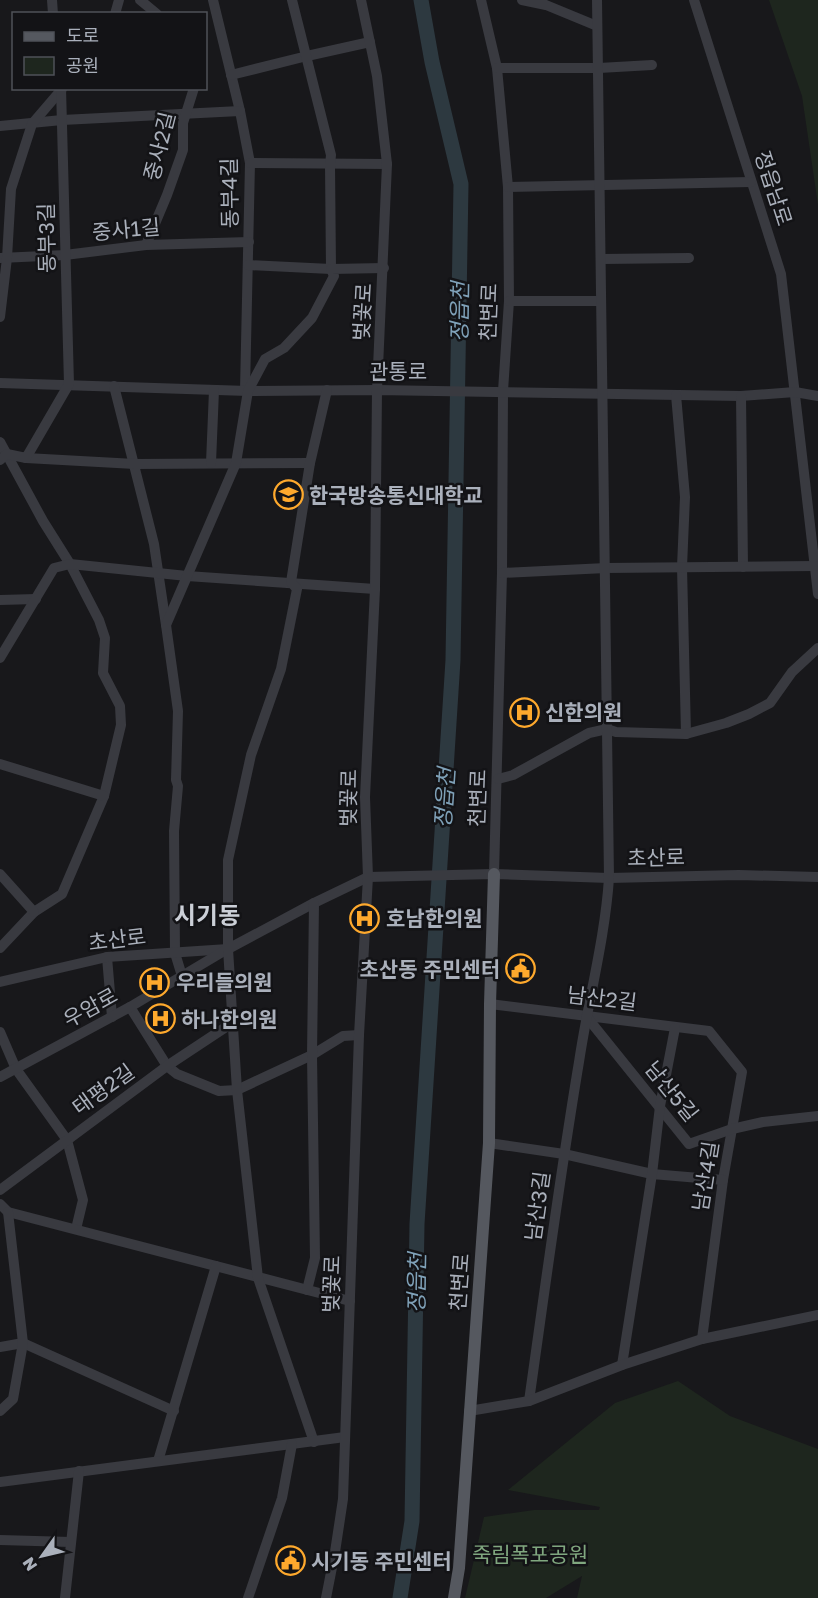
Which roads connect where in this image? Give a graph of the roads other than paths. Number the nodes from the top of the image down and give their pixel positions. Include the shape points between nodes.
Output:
1 (140, 0) edge
2 (213, 0) edge
3 (292, 0) edge
4 (362, 0) edge
5 (481, 0) edge
6 (522, 0) edge
7 (597, 0) edge
8 (694, 0) edge
9 (154, 12) edge
10 (597, 26) junction
11 (370, 42) junction
12 (307, 56) junction
13 (651, 64) dead end
14 (498, 68) junction
15 (599, 68) junction
16 (231, 75) junction
17 (61, 90) edge
18 (62, 90) edge
19 (193, 90) edge
20 (240, 111) junction
21 (186, 114) junction
22 (62, 120) junction
23 (32, 124) junction
24 (0, 126) edge
25 (250, 164) junction
26 (387, 164) junction
27 (330, 165) junction
28 (751, 182) junction
29 (601, 186) junction
30 (508, 187) junction
31 (249, 242) junction
32 (146, 245) junction
33 (65, 255) junction
34 (4, 258) edge
35 (689, 258) dead end
36 (602, 259) junction
37 (248, 265) junction
38 (384, 268) junction
39 (331, 269) junction
40 (509, 301) junction
41 (601, 301) junction
42 (0, 316) edge
43 (0, 383) edge
44 (69, 384) junction
45 (114, 386) junction
46 (214, 390) junction
47 (246, 390) junction
48 (327, 390) junction
49 (377, 390) junction
50 (503, 391) junction
51 (795, 392) junction
52 (604, 393) junction
53 (676, 395) junction
54 (741, 396) junction
55 (818, 396) edge
56 (0, 442) edge
57 (3, 457) edge
58 (26, 458) junction
59 (211, 463) junction
60 (236, 463) junction
61 (310, 463) junction
62 (135, 464) junction
63 (70, 564) junction
64 (815, 566) junction
65 (682, 567) junction
66 (743, 567) junction
67 (606, 568) junction
68 (157, 573) junction
69 (502, 573) junction
70 (187, 576) junction
71 (291, 582) junction
72 (375, 588) junction
73 (818, 594) edge
74 (36, 599) junction
75 (0, 600) edge
76 (166, 625) junction
77 (818, 648) edge
78 (0, 658) edge
79 (607, 729) junction
80 (686, 734) junction
81 (0, 764) edge
82 (498, 779) junction
83 (104, 796) junction
84 (0, 874) edge
85 (494, 874) junction
86 (368, 877) junction
87 (818, 877) edge
88 (609, 878) junction
89 (314, 903) junction
90 (34, 912) junction
91 (0, 948) edge
92 (228, 949) junction
93 (175, 953) junction
94 (107, 957) junction
95 (182, 976) junction
96 (0, 982) edge
97 (490, 1004) junction
98 (130, 1007) junction
99 (586, 1016) junction
100 (112, 1017) junction
101 (232, 1023) junction
102 (675, 1028) junction
103 (709, 1031) joint
104 (0, 1032) edge
105 (359, 1035) junction
106 (312, 1055) junction
107 (167, 1066) junction
108 (16, 1069) junction
109 (0, 1077) edge
110 (237, 1090) junction
111 (660, 1106) junction
112 (818, 1116) edge
113 (732, 1129) junction
114 (67, 1140) junction
115 (489, 1143) junction
116 (564, 1154) junction
117 (652, 1174) junction
118 (723, 1180) junction
119 (0, 1190) edge
120 (4, 1208) edge
121 (76, 1229) junction
122 (216, 1266) junction
123 (258, 1278) junction
124 (307, 1290) junction
125 (350, 1301) junction
126 (818, 1315) edge
127 (702, 1339) junction
128 (23, 1343) junction
129 (0, 1347) edge
130 (622, 1365) junction
131 (530, 1401) junction
132 (0, 1411) edge
133 (174, 1411) junction
134 (469, 1411) junction
135 (345, 1437) junction
136 (314, 1442) junction
137 (292, 1444) junction
138 (158, 1461) junction
139 (79, 1471) junction
140 (0, 1482) edge
141 (0, 1540) edge
142 (71, 1542) junction
143 (65, 1598) edge
144 (249, 1598) edge
145 (326, 1598) edge
146 (454, 1598) edge

1 - 9 street
2 - 16 street, 동부4길
3 - 12 street
4 - 11 street, 벚꽃로
5 - 14 street, 천변로
6 - 10 street via 546,5
7 - 10 street, 남산3길
8 - 28 street, 정읍남로
10 - 15 street, 남산3길
11 - 12 street
11 - 26 street, 벚꽃로
12 - 16 street
12 - 27 street via 332,155
13 - 15 street
14 - 15 street
14 - 30 street, 천변로
15 - 29 street, 남산3길
16 - 20 street, 동부4길
17 - 23 street
18 - 22 street, 동부3길
19 - 21 street, 중사2길
20 - 21 street
20 - 25 street, 동부4길
21 - 22 street
21 - 32 street, 중사2길 via 183,150
22 - 23 street
22 - 33 street, 동부3길
23 - 24 street
23 - 34 street via 10,189
25 - 27 street
25 - 31 street, 동부4길
26 - 27 street
26 - 38 street, 벚꽃로
27 - 39 street
28 - 29 street
28 - 51 street, 정읍남로 via 781,274
29 - 30 street
29 - 36 street, 남산3길
30 - 40 street, 천변로
31 - 32 street, 중사1길
31 - 37 street, 동부4길
32 - 33 street, 중사1길
33 - 34 street, 중사1길
33 - 44 street, 동부3길
34 - 42 street
35 - 36 street
36 - 41 street, 남산3길
37 - 39 street
37 - 47 street, 동부4길
38 - 39 street
38 - 49 street, 벚꽃로
39 - 47 street via 334,276 312,318 285,348 265,359
40 - 41 street
40 - 50 street, 천변로
41 - 52 street, 남산3길
43 - 44 street, 관통로
44 - 45 street, 관통로
44 - 58 street
45 - 46 street, 관통로
45 - 62 street
46 - 47 street, 관통로
46 - 59 street
47 - 48 street, 관통로
47 - 60 street
48 - 49 street, 관통로
48 - 61 street
49 - 50 street, 관통로
49 - 72 street, 벚꽃로
50 - 52 street, 관통로
50 - 69 street, 천변로
51 - 54 street, 관통로
51 - 55 street
51 - 64 street, 정읍남로
52 - 53 street, 관통로
52 - 67 street, 남산3길
53 - 54 street, 관통로
53 - 65 street via 685,497
54 - 66 street
56 - 57 street
57 - 58 street
57 - 63 street
58 - 62 street
59 - 60 street
59 - 62 street
60 - 61 street
60 - 70 street
61 - 71 street
62 - 68 street
63 - 68 street
63 - 74 street via 54,568
63 - 83 street via 99,620 105,638 104,673 120,706 121,725
64 - 66 street
64 - 73 street, 정읍남로
65 - 66 street
65 - 67 street
65 - 80 street
67 - 69 street
67 - 79 street, 남산3길
68 - 70 street
68 - 76 street
69 - 82 street, 천변로
70 - 71 street
70 - 76 street
71 - 72 street
71 - 92 street via 297,589 281,669 249,764 228,860
72 - 86 street, 벚꽃로 via 365,797
74 - 75 street
74 - 78 street
76 - 93 street via 178,711
77 - 80 street via 792,672 770,703 726,723
79 - 80 street
79 - 82 street via 590,733 513,775
79 - 88 street, 남산3길
81 - 83 street
82 - 85 street, 천변로
83 - 90 street via 62,894
84 - 90 street
85 - 86 street, 초산로
85 - 88 street, 초산로
85 - 97 main road, 천변로
86 - 89 street, 초산로
86 - 105 street, 벚꽃로
87 - 88 street, 초산로
88 - 99 street, 남산3길
89 - 92 street, 초산로
89 - 106 street
90 - 91 street
92 - 93 street, 초산로
92 - 95 street, 우암로
92 - 101 street
93 - 94 street, 초산로
93 - 95 street
94 - 96 street, 초산로
94 - 100 street
95 - 98 street, 우암로
97 - 99 street, 남산2길
97 - 115 main road, 천변로
98 - 100 street, 우암로
98 - 107 street
99 - 102 street, 남산2길
99 - 111 street, 남산5길
99 - 116 street, 남산3길
100 - 108 street, 우암로
101 - 107 street, 태평2길
101 - 110 street
102 - 103 street, 남산2길
102 - 111 street
103 - 113 street, 남산4길 via 742,1072
104 - 108 street
105 - 106 street via 343,1036
105 - 125 street, 벚꽃로
106 - 110 street
106 - 124 street via 315,1258
107 - 110 street via 219,1091
107 - 114 street, 태평2길
108 - 109 street, 우암로
108 - 114 street
110 - 123 street
111 - 113 street, 남산5길 via 688,1144
111 - 117 street
112 - 113 street, 남산5길
113 - 118 street, 남산4길
114 - 119 street, 태평2길
114 - 121 street via 83,1200
115 - 116 street
115 - 134 main road, 천변로
116 - 117 street
116 - 131 street, 남산3길
117 - 118 street
117 - 130 street
118 - 127 street, 남산4길
120 - 121 street
120 - 128 street
121 - 122 street
122 - 123 street
122 - 133 street
123 - 124 street
123 - 136 street
124 - 125 street
125 - 135 street, 벚꽃로
126 - 127 street
127 - 130 street
128 - 129 street
128 - 132 street via 13,1399
128 - 133 street
130 - 131 street
131 - 134 street
133 - 138 street
134 - 146 main road, 천변로
135 - 136 street
135 - 145 street, 벚꽃로 via 343,1499
136 - 137 street
137 - 138 street
137 - 144 street via 282,1498
138 - 139 street
139 - 140 street
139 - 142 street
141 - 142 street
142 - 143 street

